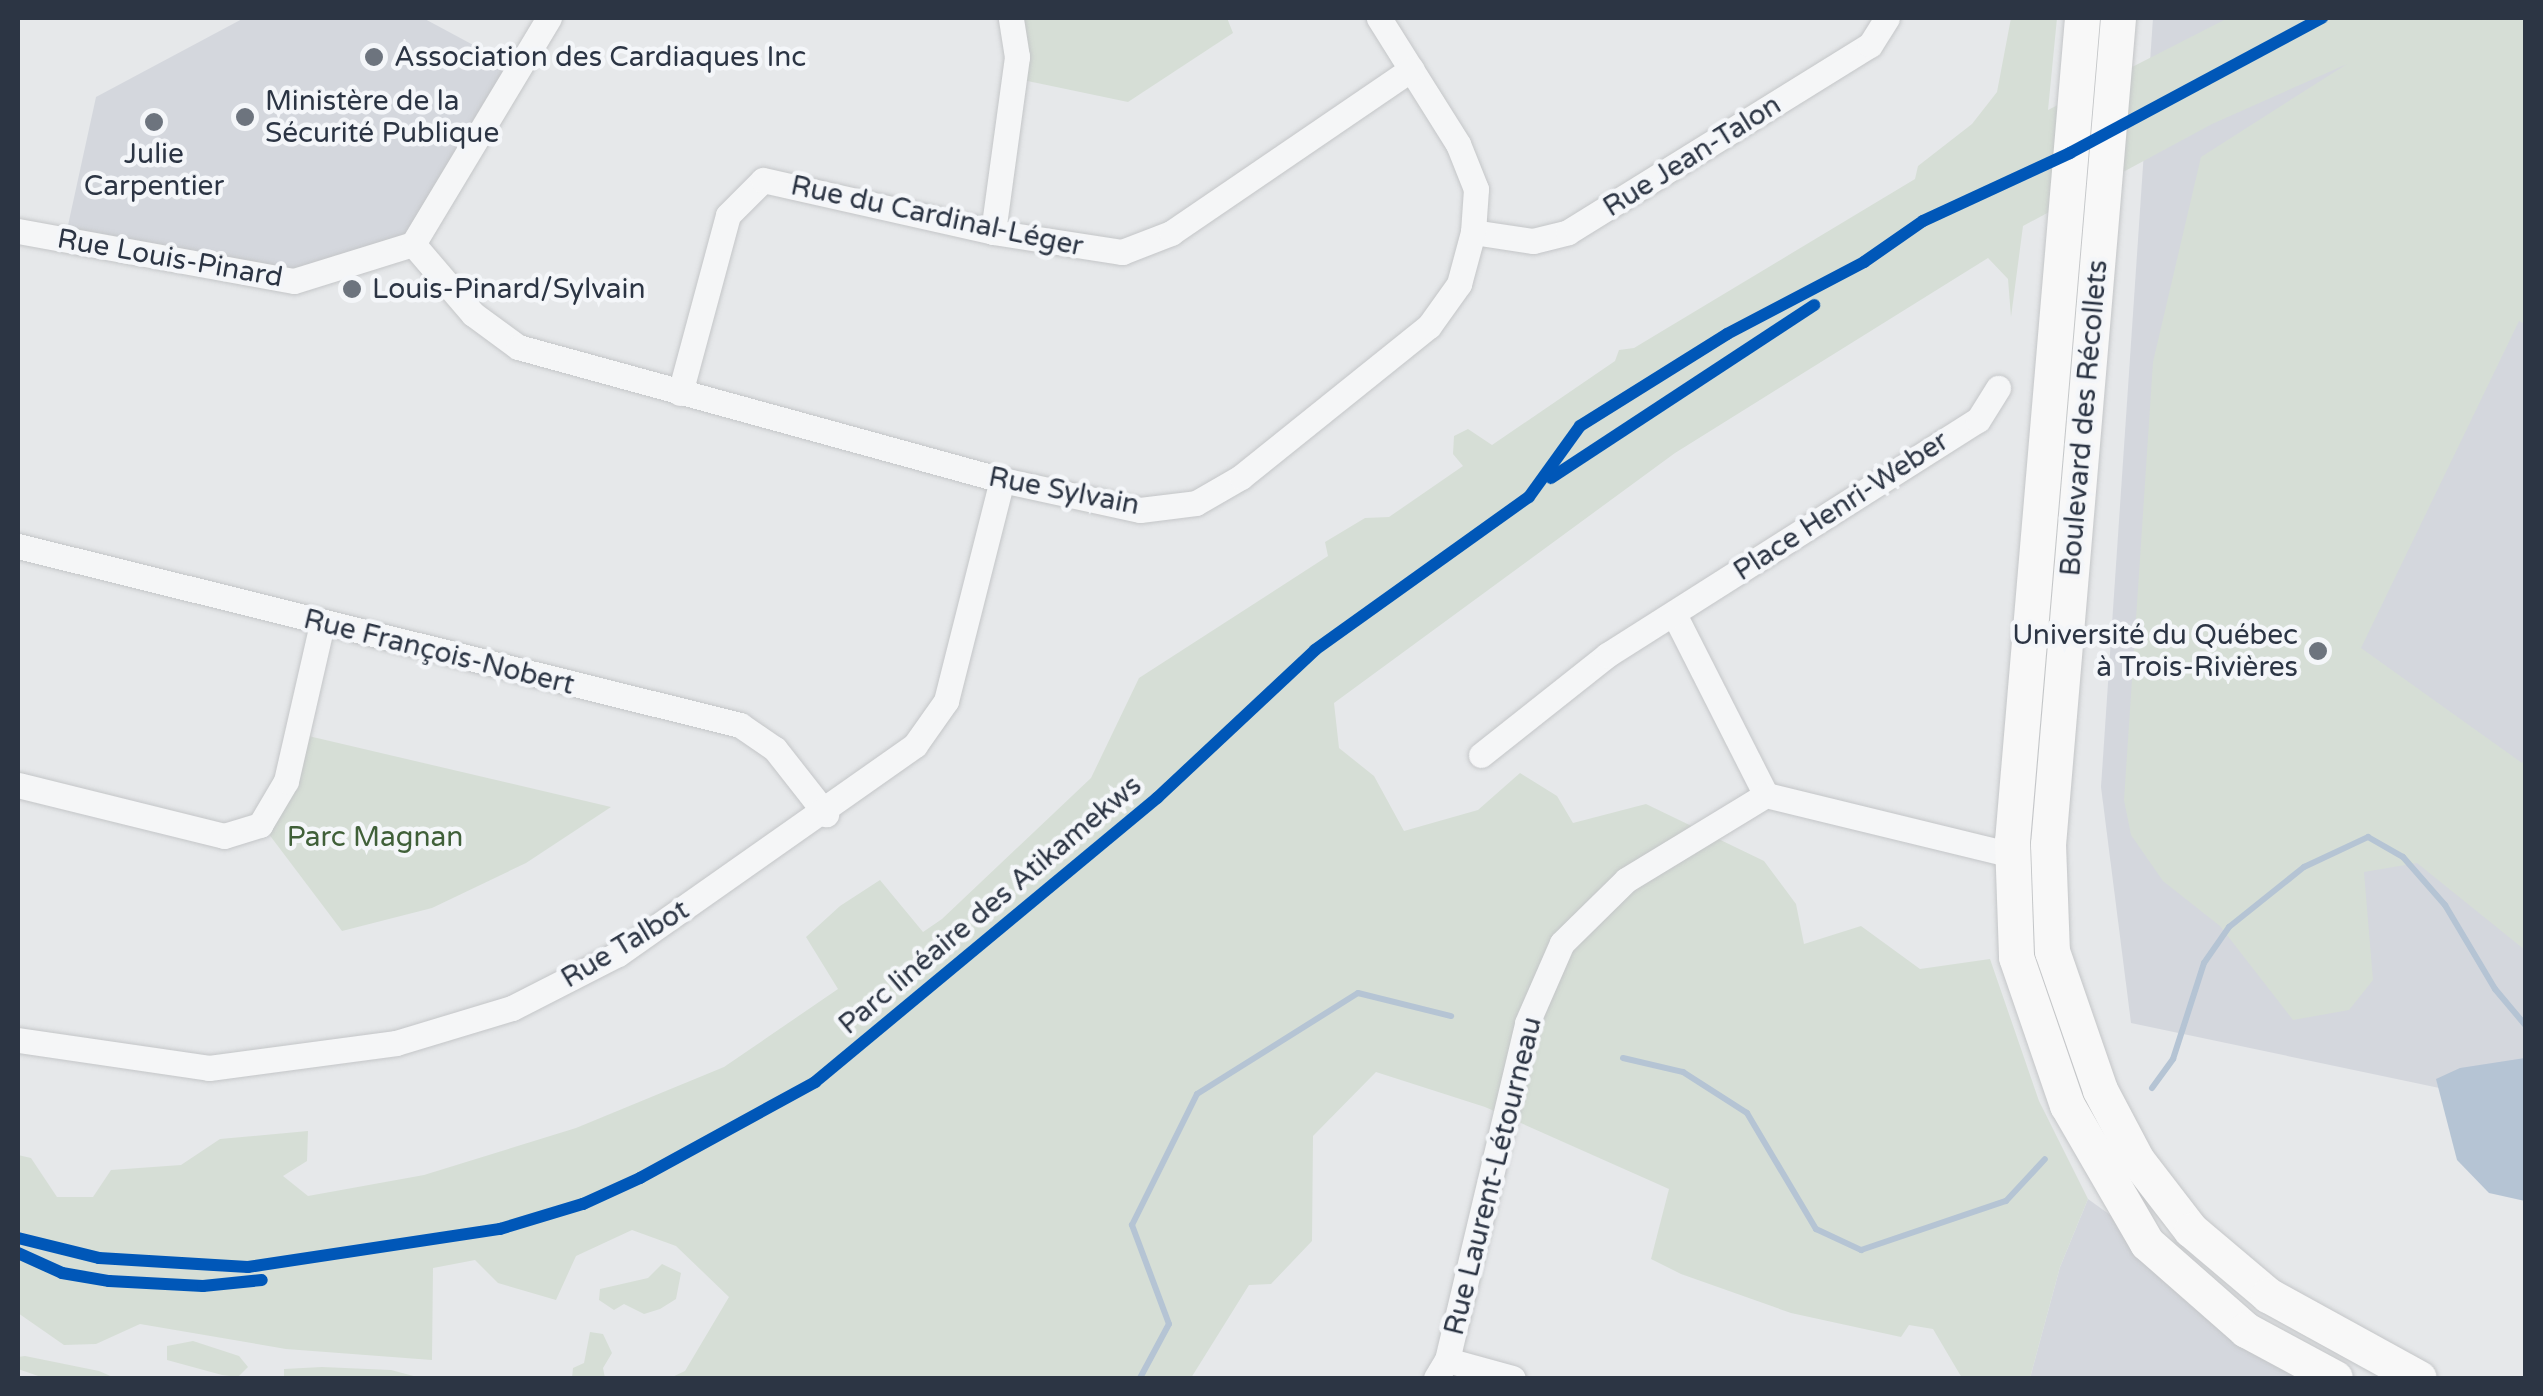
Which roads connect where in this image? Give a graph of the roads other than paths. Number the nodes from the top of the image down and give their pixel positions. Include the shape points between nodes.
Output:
1 (549, 18) edge
2 (1011, 18) edge
3 (1379, 18) edge
4 (1887, 18) edge
5 (2082, 18) edge
6 (2118, 18) edge
7 (1411, 69) junction
8 (18, 231) edge
9 (992, 232) junction
10 (1473, 232) junction
11 (413, 244) junction
12 (1998, 388) dead end
13 (680, 393) junction
14 (1002, 480) junction
15 (18, 546) edge
16 (1674, 614) junction
17 (322, 624) junction
18 (1481, 756) dead end
19 (18, 786) edge
20 (1766, 795) junction
21 (826, 814) junction
22 (2012, 854) junction
23 (18, 1040) edge
24 (1442, 1369) edge
25 (1514, 1378) edge
26 (2335, 1378) edge
27 (2419, 1378) edge

1 - 11 street
2 - 9 street via 1017,58
3 - 7 street, Rue Sylvain
4 - 10 street, Rue Jean-Talon via 1870,46 1568,232 1533,241
5 - 22 main road, Boulevard des Récollets
6 - 27 main road, Boulevard des Récollets via 2048,844 2052,950 2100,1090 2137,1160 2191,1230 2268,1295
7 - 9 street, Rue du Cardinal-Léger via 1154,240 1122,252
7 - 10 street, Rue Sylvain via 1458,144 1476,189
8 - 11 street, Rue Louis-Pinard via 294,281
9 - 13 street, Rue du Cardinal-Léger via 763,180 728,215
10 - 14 street, Rue Sylvain via 1459,284 1429,326 1241,477 1196,503 1140,510
11 - 13 street, Rue Sylvain via 473,314 518,347
12 - 16 street, Place Henri-Weber via 1978,420
13 - 14 street, Rue Sylvain
14 - 21 street, Rue Talbot via 946,701 916,745
15 - 17 street, Rue François-Nobert
16 - 18 street, Place Henri-Weber via 1607,655
16 - 20 street
17 - 19 street via 286,781 260,825 224,836
17 - 21 street, Rue François-Nobert via 740,724 775,749
20 - 22 street
20 - 24 street, Rue Laurent-Létourneau via 1626,880 1562,943 1527,1023
21 - 23 street, Rue Talbot via 618,954 512,1008 396,1043 209,1068
22 - 26 main road, Boulevard des Récollets via 2016,957 2067,1105 2147,1243 2246,1330
24 - 25 street

